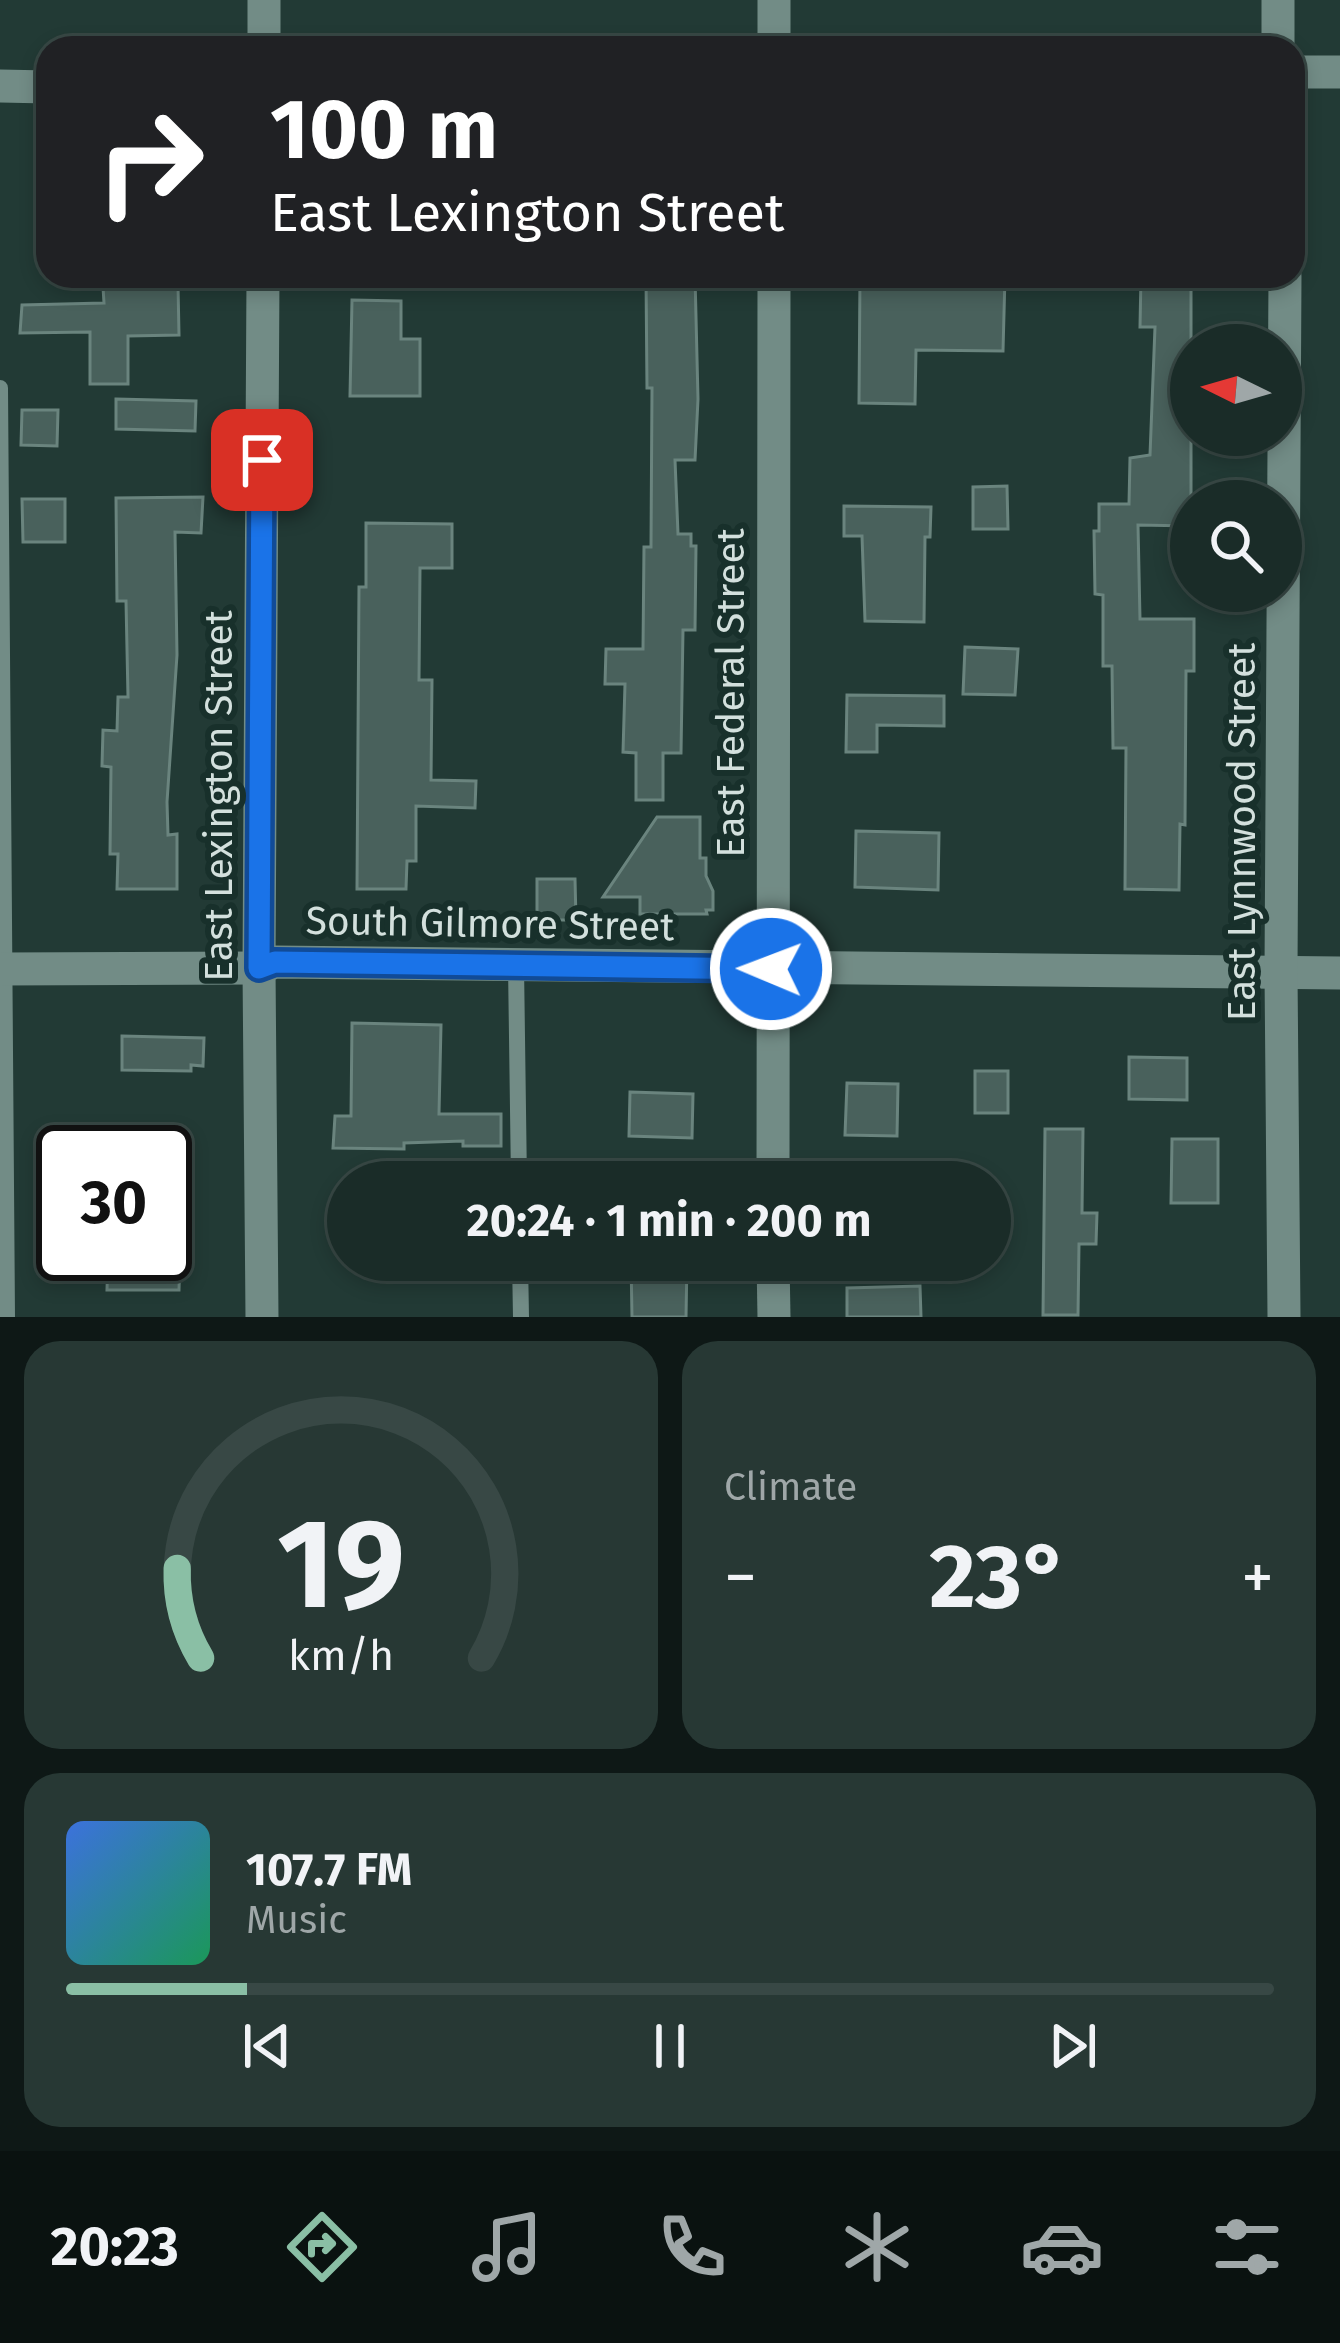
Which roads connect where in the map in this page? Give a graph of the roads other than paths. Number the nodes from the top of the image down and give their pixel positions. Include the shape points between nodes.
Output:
1 (264, 0) edge
2 (774, 0) edge
3 (1278, 0) edge
4 (264, 36) edge
5 (774, 36) edge
6 (1278, 36) edge
7 (1305, 72) edge
8 (1340, 72) edge
9 (0, 86) edge
10 (36, 87) edge
11 (263, 288) edge
12 (774, 288) edge
13 (1285, 288) edge
14 (0, 388) edge
15 (516, 965) junction
16 (259, 968) junction
17 (3, 969) edge
18 (771, 969) junction
19 (1281, 972) junction
20 (1340, 973) edge
21 (519, 1161) edge
22 (773, 1161) edge
23 (520, 1281) edge
24 (773, 1281) edge
25 (8, 1317) edge
26 (262, 1317) edge
27 (521, 1317) edge
28 (774, 1317) edge
29 (1284, 1317) edge

1 - 4 street
2 - 5 street
3 - 6 street
7 - 8 street
9 - 10 street
11 - 16 street, East Lexington Street
12 - 18 street, East Federal Street
13 - 19 street, East Lynnwood Street
14 - 17 lane
15 - 16 street, South Gilmore Street
15 - 18 street, South Gilmore Street
15 - 21 lane
16 - 17 street, South Gilmore Street
16 - 26 street, East Lexington Street
17 - 25 lane
18 - 19 street, South Gilmore Street
18 - 22 street, East Federal Street
19 - 20 street, South Gilmore Street
19 - 29 street, East Lynnwood Street
23 - 27 lane
24 - 28 street

